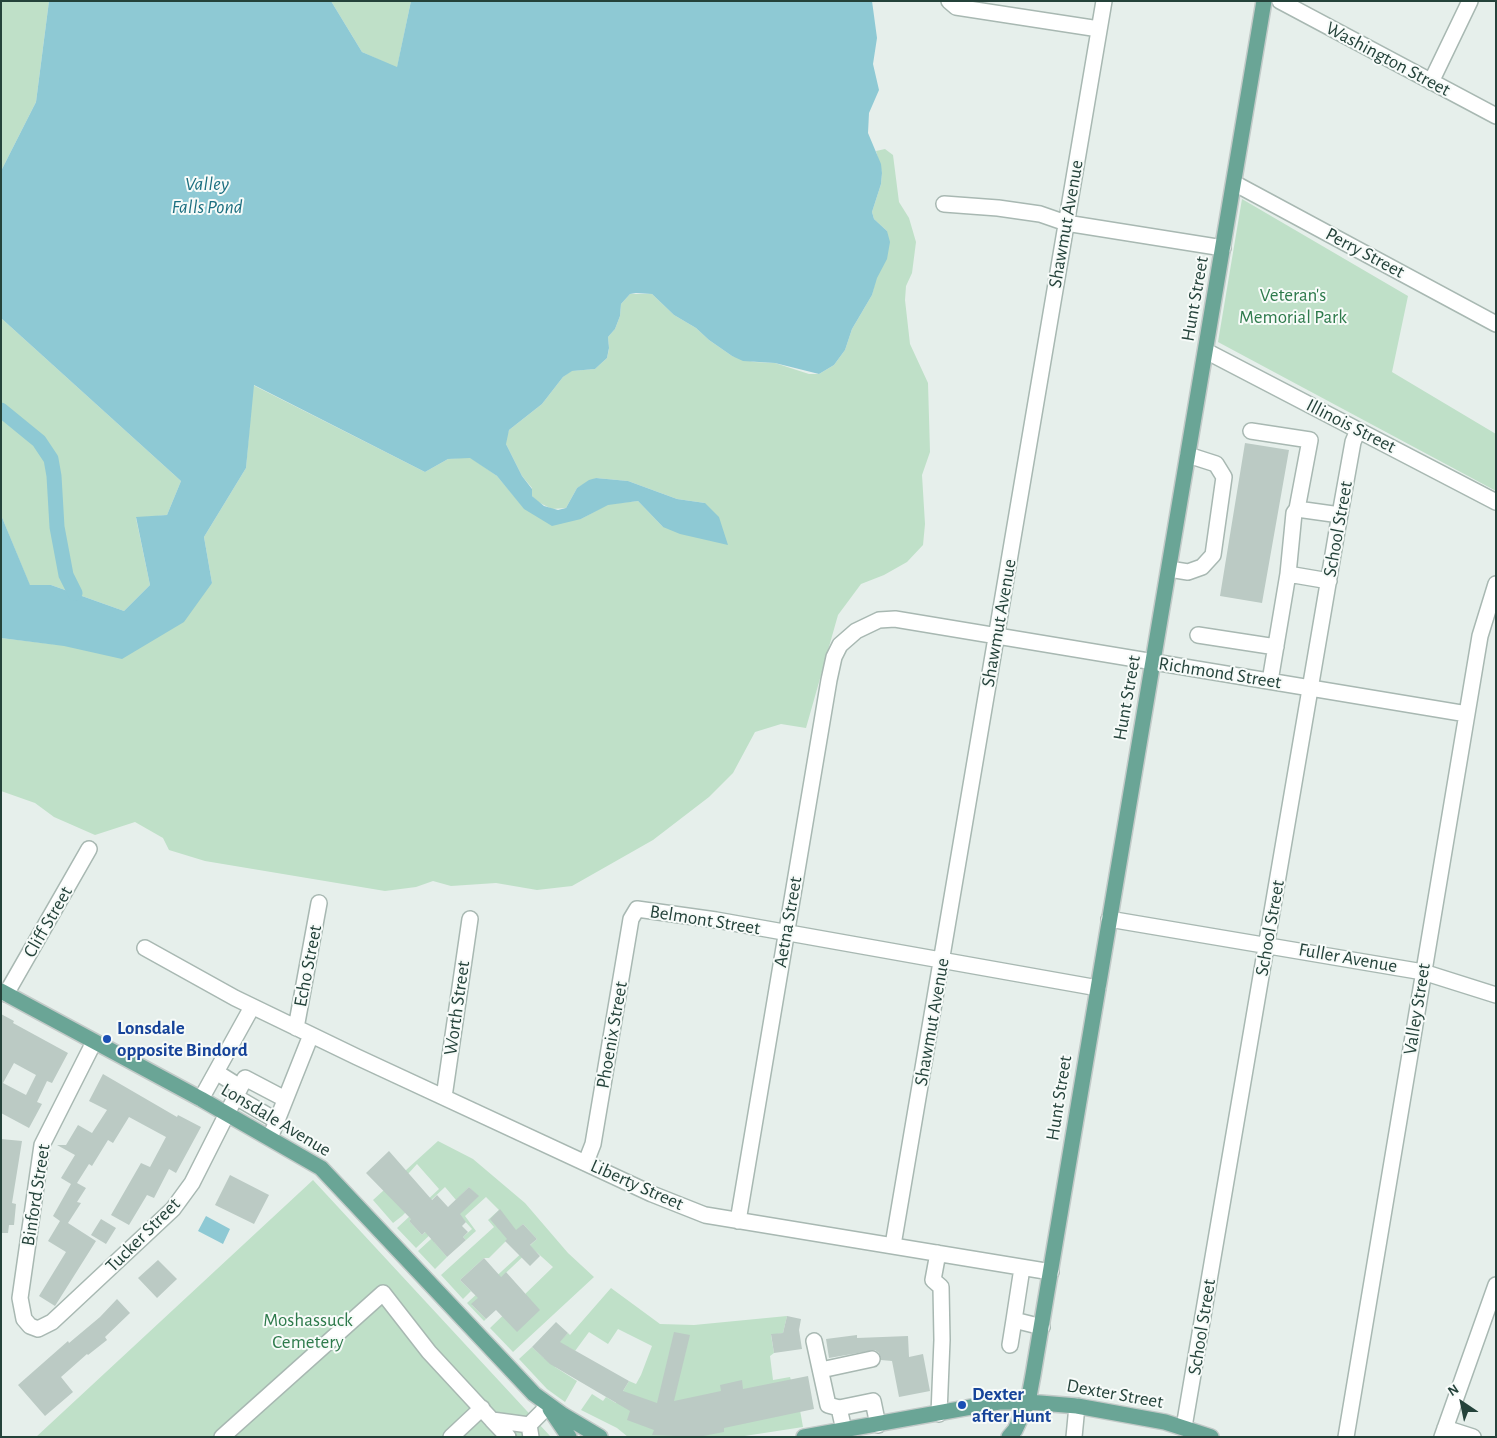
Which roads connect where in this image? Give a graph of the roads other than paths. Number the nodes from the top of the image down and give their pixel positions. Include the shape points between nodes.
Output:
1 (949, 1) edge
2 (1104, 1) edge
3 (1264, 1) edge
4 (1280, 1) edge
5 (1470, 1) edge
6 (1099, 29) junction
7 (1432, 82) junction
8 (1496, 116) edge
9 (1234, 183) junction
10 (944, 204) dead end
11 (1066, 223) junction
12 (1223, 248) junction
13 (1496, 324) edge
14 (1206, 351) junction
15 (1358, 430) junction
16 (1251, 431) dead end
17 (1188, 454) junction
18 (1496, 502) edge
19 (1297, 509) junction
20 (1340, 515) junction
21 (1169, 570) junction
22 (1288, 574) junction
23 (1329, 581) junction
24 (1496, 584) edge
25 (856, 630) joint
26 (1198, 635) dead end
27 (997, 636) junction
28 (1276, 648) junction
29 (1153, 662) junction
30 (1270, 681) junction
31 (1312, 688) junction
32 (1467, 714) junction
33 (89, 849) dead end
34 (319, 903) dead end
35 (637, 909) joint
36 (1109, 918) junction
37 (470, 919) dead end
38 (785, 934) junction
39 (1268, 944) junction
40 (145, 948) dead end
41 (942, 961) junction
42 (1423, 972) junction
43 (1098, 988) junction
44 (4, 993) edge
45 (1496, 995) edge
46 (252, 1007) junction
47 (296, 1028) junction
48 (311, 1035) junction
49 (94, 1042) junction
50 (216, 1072) junction
51 (238, 1092) junction
52 (444, 1097) junction
53 (201, 1099) junction
54 (285, 1099) junction
55 (227, 1114) junction
56 (277, 1121) junction
57 (270, 1138) junction
58 (586, 1162) junction
59 (738, 1222) junction
60 (893, 1245) junction
61 (938, 1253) junction
62 (1022, 1268) junction
63 (1050, 1272) junction
64 (1496, 1285) edge
65 (1014, 1320) junction
66 (30, 1326) joint
67 (1042, 1327) junction
68 (814, 1341) dead end
69 (1010, 1345) dead end
70 (872, 1359) dead end
71 (820, 1370) junction
72 (1028, 1402) junction
73 (548, 1406) junction
74 (1077, 1406) junction
75 (482, 1408) junction
76 (839, 1408) junction
77 (939, 1414) junction
78 (492, 1420) junction
79 (878, 1424) junction
80 (1184, 1427) junction
81 (844, 1430) junction
82 (530, 1431) edge
83 (1444, 1432) edge
84 (222, 1437) edge
85 (451, 1437) edge
86 (508, 1437) edge
87 (569, 1437) edge
88 (600, 1437) edge
89 (804, 1437) edge
90 (1009, 1437) edge
91 (1074, 1437) edge
92 (1211, 1437) edge
93 (1346, 1437) edge
94 (1473, 1437) edge

1 - 6 street via 956,7
2 - 6 street, Shawmut Avenue
3 - 9 main road, Hunt Street
4 - 7 street, Washington Street
5 - 7 street
6 - 11 street, Shawmut Avenue
7 - 8 street, Washington Street
9 - 12 main road, Hunt Street
9 - 13 street, Perry Street
10 - 11 street via 1040,214
11 - 12 street
11 - 27 street, Shawmut Avenue
12 - 14 main road, Hunt Street
14 - 15 street, Illinois Street
14 - 17 main road, Hunt Street
15 - 18 street, Illinois Street
15 - 20 street, School Street
16 - 19 street via 1310,440
17 - 21 main road, Hunt Street
17 - 21 street via 1216,464 1224,478 1213,555 1202,567 1188,572
19 - 20 street
19 - 22 street
20 - 23 street, School Street
21 - 29 main road, Hunt Street
22 - 23 street
22 - 28 street
23 - 31 street, School Street
24 - 32 street, Valley Street via 1480,636
25 - 27 street, Richmond Street via 879,620 894,620
25 - 38 street, Aetna Street via 840,645 834,657
26 - 28 street
27 - 29 street, Richmond Street
27 - 41 street, Shawmut Avenue
28 - 30 street
29 - 30 street, Richmond Street
29 - 36 main road, Hunt Street
30 - 31 street, Richmond Street
31 - 32 street, Richmond Street
31 - 39 street, School Street
32 - 42 street, Valley Street
33 - 44 street, Cliff Street
34 - 47 street, Echo Street
35 - 38 street, Belmont Street
35 - 58 street, Phoenix Street via 631,919 593,1144
36 - 39 street, Fuller Avenue
36 - 43 main road, Hunt Street
37 - 52 street, Worth Street
38 - 41 street, Belmont Street
38 - 59 street, Aetna Street
39 - 42 street, Fuller Avenue
39 - 80 street, School Street
40 - 46 street, Liberty Street
41 - 43 street, Belmont Street
41 - 60 street, Shawmut Avenue
42 - 45 street, Fuller Avenue
42 - 93 street, Valley Street
43 - 63 main road, Hunt Street
44 - 49 main road, Lonsdale Avenue
46 - 47 street, Liberty Street
46 - 50 street
47 - 48 street, Liberty Street
48 - 52 street, Liberty Street
48 - 54 street
49 - 53 main road, Lonsdale Avenue
49 - 66 street, Binford Street via 42,1145 20,1298 24,1319
50 - 51 street
50 - 53 street
51 - 54 street via 245,1078
51 - 55 street, Tucker Street
51 - 56 street
52 - 58 street, Liberty Street
53 - 55 main road, Lonsdale Avenue
54 - 56 street
55 - 57 main road, Lonsdale Avenue
55 - 66 street, Tucker Street via 192,1183 173,1209 52,1322 38,1329
56 - 57 street
57 - 73 main road, Lonsdale Avenue via 313,1163 331,1178 490,1350
58 - 59 street, Liberty Street via 705,1215
59 - 60 street, Liberty Street
60 - 61 street, Liberty Street
61 - 62 street, Liberty Street
61 - 77 street via 933,1280 941,1287
62 - 63 street, Liberty Street
62 - 65 street
63 - 67 main road, Hunt Street
64 - 83 street
65 - 67 street
65 - 69 street
67 - 72 main road, Hunt Street
68 - 71 street
70 - 71 street
71 - 76 street via 828,1405
72 - 74 main road, Dexter Street
72 - 77 main road, Dexter Street via 999,1402
72 - 90 main road, Hunt Street
73 - 82 street
73 - 87 main road, Lonsdale Avenue
73 - 88 main road, Lonsdale Avenue
74 - 80 main road, Dexter Street
74 - 91 street
75 - 78 street
75 - 84 street via 429,1352 383,1293
75 - 85 street
76 - 79 street via 873,1402
76 - 81 street
77 - 79 main road, Dexter Street
78 - 82 street
78 - 86 street
79 - 81 main road, Dexter Street
80 - 92 main road, Dexter Street
81 - 89 main road, Dexter Street
83 - 94 street

